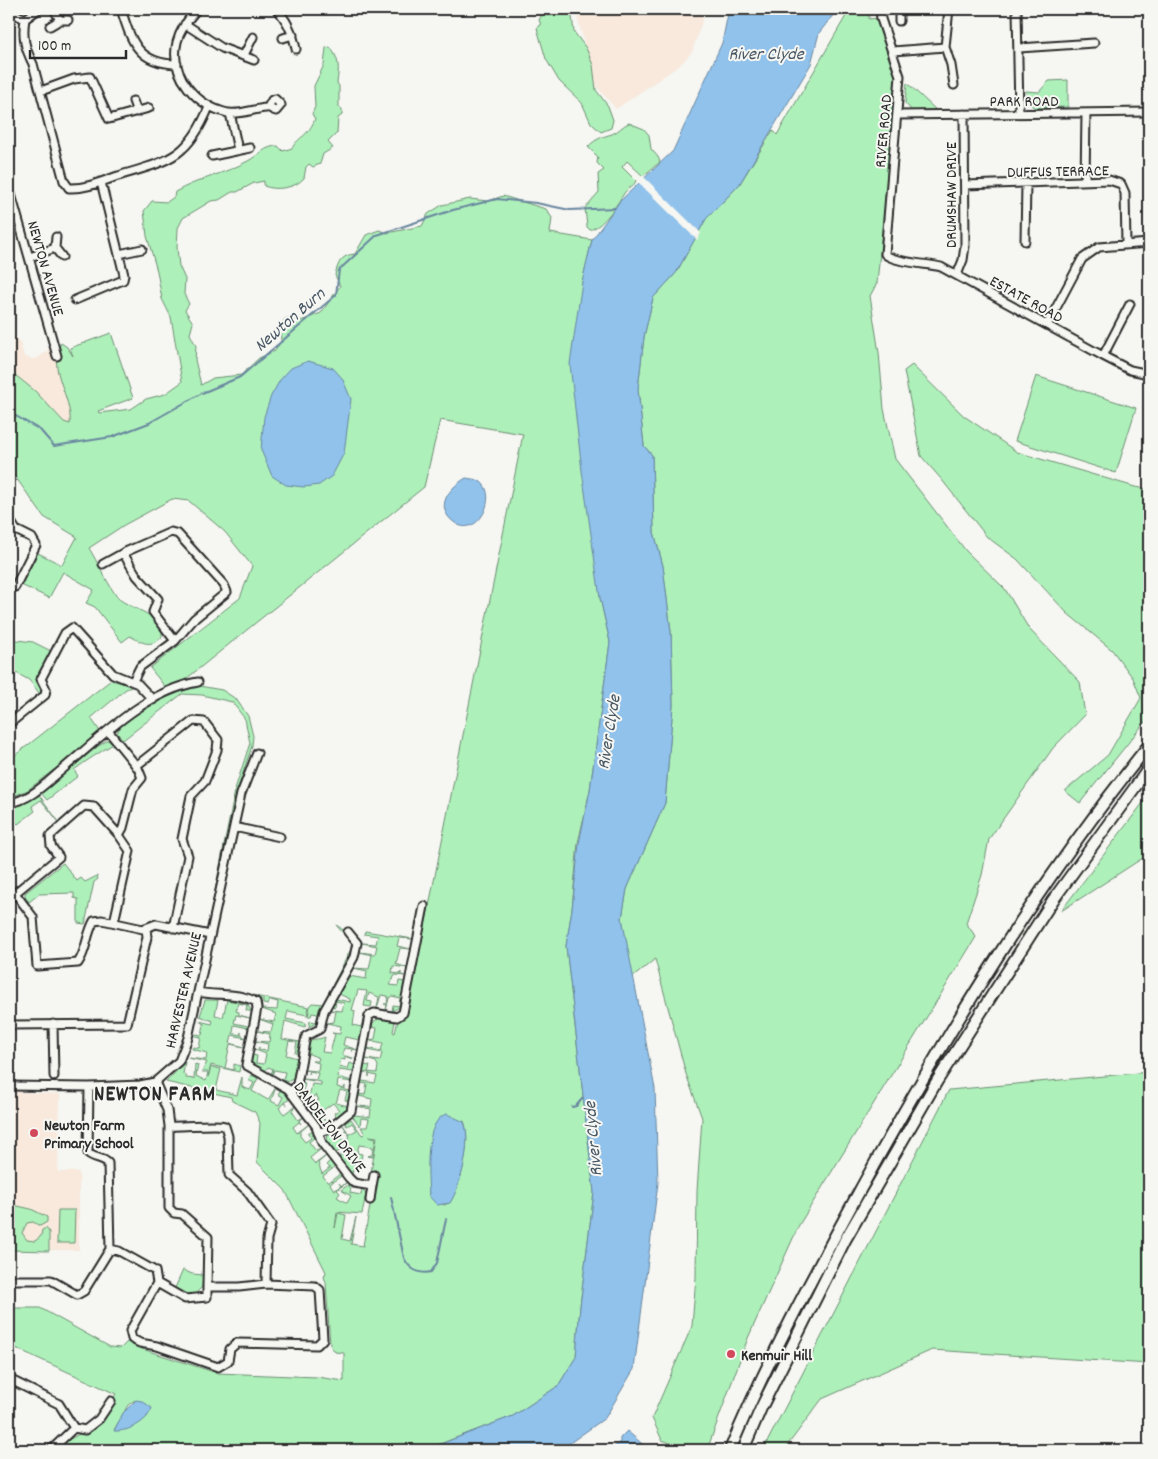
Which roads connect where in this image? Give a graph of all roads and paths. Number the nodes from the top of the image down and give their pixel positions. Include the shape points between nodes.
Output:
1 (39, 9) edge
2 (54, 9) edge
3 (121, 9) edge
4 (197, 9) edge
5 (276, 9) edge
6 (880, 9) edge
7 (899, 9) edge
8 (949, 9) edge
9 (1018, 9) edge
10 (1145, 9) edge
11 (9, 11) edge
12 (1149, 12) edge
13 (25, 19) junction
14 (60, 20) junction
15 (68, 20) dead end
16 (899, 21) dead end
17 (185, 24) junction
18 (50, 26) dead end
19 (293, 35) junction
20 (253, 37) dead end
21 (283, 38) dead end
22 (1094, 43) dead end
23 (945, 47) junction
24 (1019, 48) junction
25 (296, 49) dead end
26 (893, 51) junction
27 (244, 55) junction
28 (254, 60) dead end
29 (177, 64) junction
30 (954, 85) dead end
31 (41, 91) junction
32 (133, 101) dead end
33 (209, 107) junction
34 (268, 107) dead end
35 (150, 108) dead end
36 (137, 112) junction
37 (1149, 112) edge
38 (230, 113) junction
39 (1086, 113) junction
40 (964, 114) junction
41 (1019, 114) junction
42 (898, 115) junction
43 (250, 148) dead end
44 (238, 150) junction
45 (212, 156) dead end
46 (1085, 181) junction
47 (101, 182) junction
48 (1026, 184) junction
49 (965, 185) junction
50 (9, 187) edge
51 (56, 238) dead end
52 (1026, 240) dead end
53 (1149, 243) edge
54 (1126, 244) junction
55 (55, 248) junction
56 (142, 248) dead end
57 (119, 254) junction
58 (30, 257) junction
59 (62, 257) dead end
60 (888, 258) joint
61 (956, 275) junction
62 (75, 300) dead end
63 (1130, 304) dead end
64 (1048, 325) junction
65 (57, 356) dead end
66 (1103, 356) junction
67 (1149, 374) edge
68 (9, 519) edge
69 (123, 553) junction
70 (103, 564) dead end
71 (9, 586) edge
72 (175, 641) junction
73 (133, 681) junction
74 (198, 682) dead end
75 (153, 700) junction
76 (9, 724) edge
77 (108, 732) junction
78 (1149, 745) edge
79 (257, 753) dead end
80 (136, 766) junction
81 (1149, 768) edge
82 (9, 803) edge
83 (234, 827) junction
84 (119, 835) junction
85 (280, 836) dead end
86 (12, 896) edge
87 (424, 906) dead end
88 (114, 922) junction
89 (146, 928) junction
90 (173, 928) junction
91 (348, 932) dead end
92 (210, 935) junction
93 (198, 992) junction
94 (53, 1024) junction
95 (9, 1025) edge
96 (54, 1076) dead end
97 (155, 1082) junction
98 (9, 1086) edge
99 (89, 1087) junction
100 (290, 1092) junction
101 (169, 1126) junction
102 (318, 1133) junction
103 (374, 1175) dead end
104 (372, 1186) junction
105 (370, 1200) dead end
106 (110, 1249) junction
107 (9, 1280) edge
108 (157, 1284) junction
109 (266, 1284) junction
110 (207, 1287) junction
111 (9, 1379) edge
112 (111, 1401) dead end
113 (74, 1428) junction
114 (51, 1450) edge
115 (730, 1450) edge
116 (742, 1450) edge

1 - 13 street
2 - 14 street
3 - 29 street via 128,33 140,53 164,64
4 - 17 street
5 - 19 street via 285,18
6 - 26 street, RIVER ROAD
7 - 16 street
8 - 23 street
9 - 24 street
10 - 12 street
11 - 13 street
13 - 31 street via 22,37
14 - 15 street
14 - 18 street
17 - 27 street via 222,48
17 - 29 street via 177,42
19 - 21 street
19 - 25 street
20 - 27 street
22 - 24 street
23 - 26 street
23 - 30 street
24 - 41 street
26 - 42 street, RIVER ROAD via 900,76
27 - 28 street
29 - 33 street via 188,88
31 - 36 street via 90,77 110,119
31 - 47 street via 64,181 69,188 77,189
32 - 36 street
33 - 38 street
33 - 47 street via 194,138 176,156
34 - 38 street
35 - 36 street
37 - 39 street, PARK ROAD
38 - 44 street
39 - 41 street, PARK ROAD
39 - 46 street
40 - 41 street, PARK ROAD
40 - 42 street, PARK ROAD
40 - 49 street, DRUMSHAW DRIVE
42 - 60 street, RIVER ROAD via 885,254
43 - 44 street
44 - 45 street
46 - 48 street, DUFFUS TERRACE
46 - 54 street, DUFFUS TERRACE via 1109,180 1121,184 1125,193
47 - 57 street
48 - 49 street, DUFFUS TERRACE
48 - 52 street
49 - 61 street, DRUMSHAW DRIVE via 965,246
50 - 58 street, NEWTON AVENUE
51 - 55 street
53 - 54 street
54 - 64 street via 1099,247 1082,259
55 - 58 street
55 - 59 street
56 - 57 street
57 - 62 street via 123,280
58 - 65 street, NEWTON AVENUE
60 - 61 street, ESTATE ROAD via 941,267
61 - 64 street, ESTATE ROAD
63 - 66 street
64 - 66 street, ESTATE ROAD
66 - 67 street, ESTATE ROAD via 1130,370
68 - 71 street via 16,530 32,538 36,545 15,587
69 - 70 street
69 - 72 street via 137,576 158,599 153,612
69 - 72 street via 171,532 178,534 224,585 227,592 224,596 194,619
72 - 73 street via 140,667
73 - 75 street
73 - 76 street via 112,674 76,630 70,629 41,679 46,689 44,695
74 - 75 street via 176,687
75 - 77 street
77 - 80 street
77 - 82 street via 37,790
78 - 115 highway via 1040,892 925,1072 830,1244 747,1409
79 - 83 street, HARVESTER AVENUE via 241,794
80 - 84 street via 142,779 133,789
80 - 90 street via 193,721 204,722 218,740 205,781 192,796 182,839 188,856
81 - 116 highway via 1053,900 937,1081 845,1240
83 - 85 street
83 - 92 street, HARVESTER AVENUE
84 - 86 street via 94,807 84,806 50,836 51,846 59,857
84 - 88 street via 130,852
86 - 88 street via 34,917 37,966 78,963 94,921
87 - 102 street via 403,1013 398,1017 376,1013 369,1016 351,1111 329,1129
88 - 89 street
89 - 90 street via 155,924
89 - 94 street via 147,937 127,1024
90 - 92 street
91 - 100 street via 357,942 355,954 326,1008 320,1029 306,1036 297,1084
92 - 93 street, HARVESTER AVENUE
93 - 97 street, HARVESTER AVENUE via 184,1053
93 - 100 street, DANDELION DRIVE via 256,1002 246,1066 285,1086
94 - 95 street
94 - 96 street
97 - 99 street
97 - 101 street via 167,1110
98 - 99 street
99 - 106 street via 88,1153 108,1163
100 - 102 street, DANDELION DRIVE
101 - 109 street via 225,1126 228,1175 247,1192 271,1225 267,1239
101 - 110 street via 169,1208 182,1214 208,1237
102 - 104 street, DANDELION DRIVE via 350,1180
103 - 104 street, DANDELION DRIVE
104 - 105 street, DANDELION DRIVE
106 - 107 street via 84,1292 77,1295 51,1280
106 - 108 street via 155,1271
108 - 109 street via 130,1331 132,1339 218,1367 228,1361 230,1349 237,1343 317,1345 323,1339 320,1290 315,1286
108 - 110 street via 185,1299 207,1298
109 - 110 street
111 - 113 street via 59,1404
112 - 113 street via 100,1419 85,1430
113 - 114 street

